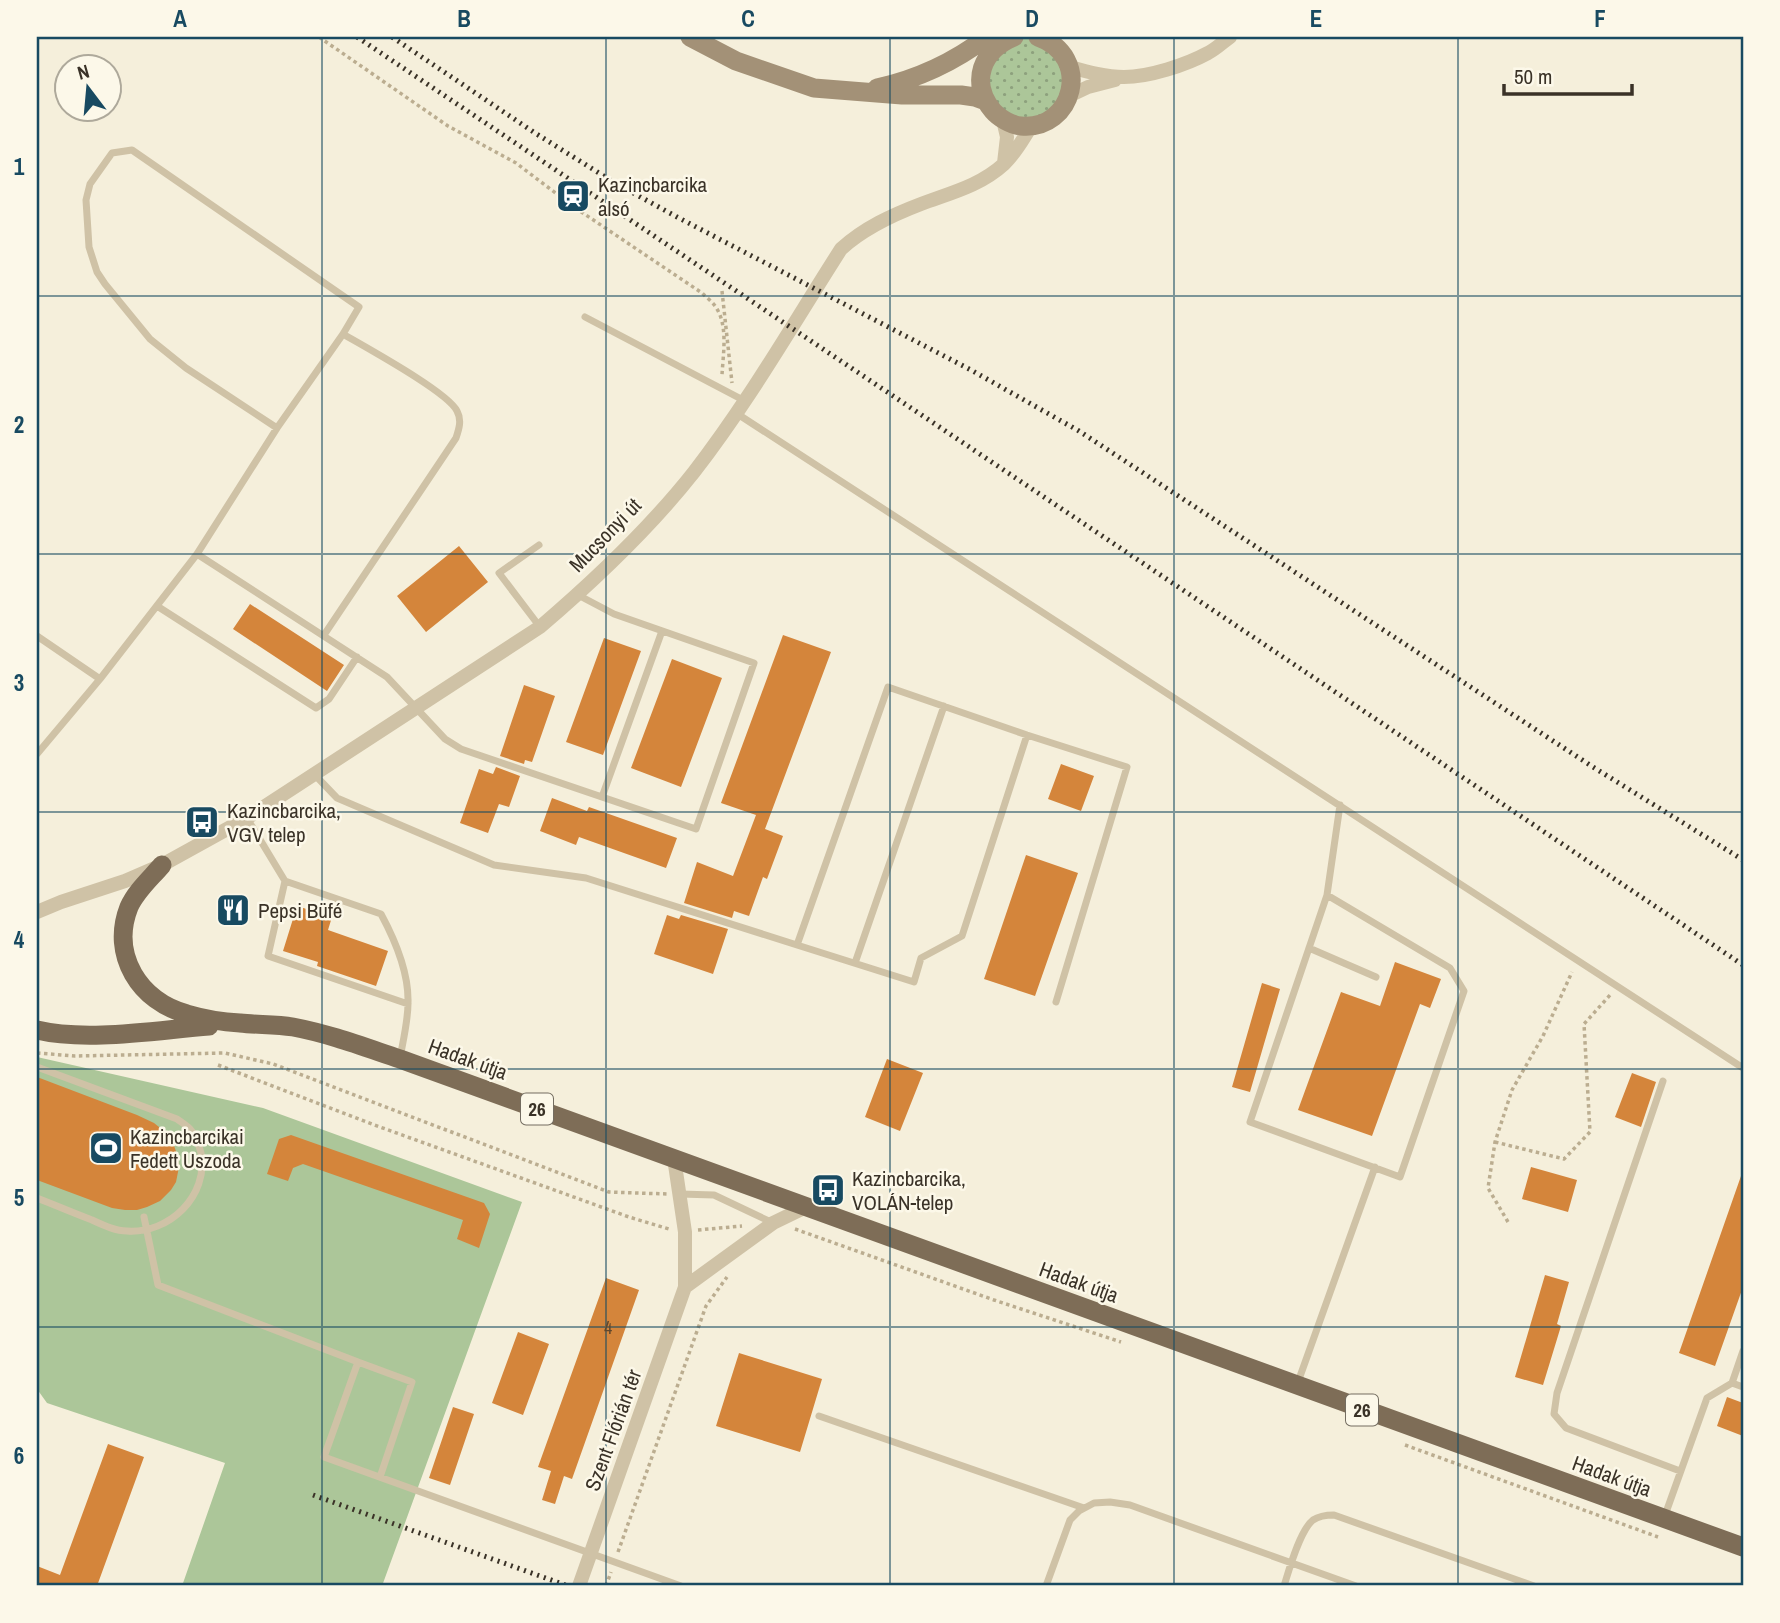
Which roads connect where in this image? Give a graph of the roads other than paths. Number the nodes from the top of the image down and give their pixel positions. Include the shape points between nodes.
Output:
1 (690, 37) edge
2 (987, 37) edge
3 (1014, 37) edge
4 (1230, 37) edge
5 (1044, 38) edge
6 (1070, 67) junction
7 (982, 69) junction
8 (1123, 78) junction
9 (856, 92) junction
10 (940, 94) junction
11 (1069, 96) junction
12 (986, 101) junction
13 (1003, 120) junction
14 (1032, 125) junction
15 (1003, 164) junction
16 (585, 317) dead end
17 (343, 334) junction
18 (738, 403) junction
19 (277, 428) junction
20 (539, 545) dead end
21 (197, 555) junction
22 (578, 595) junction
23 (157, 606) junction
24 (540, 627) junction
25 (662, 631) junction
26 (324, 635) junction
27 (37, 636) edge
28 (357, 657) junction
29 (100, 679) junction
30 (944, 706) junction
31 (416, 708) junction
32 (1027, 735) junction
33 (37, 754) edge
34 (314, 774) junction
35 (602, 797) junction
36 (1340, 805) junction
37 (247, 818) junction
38 (162, 865) junction
39 (285, 881) junction
40 (1327, 895) junction
41 (61, 902) junction
42 (37, 905) edge
43 (37, 912) edge
44 (797, 945) junction
45 (1309, 948) junction
46 (855, 963) junction
47 (1376, 977) dead end
48 (1056, 1002) dead end
49 (408, 1004) junction
50 (238, 1023) junction
51 (41, 1030) edge
52 (400, 1059) junction
53 (37, 1067) edge
54 (1743, 1068) edge
55 (1664, 1081) dead end
56 (674, 1158) junction
57 (1375, 1167) junction
58 (679, 1194) junction
59 (37, 1198) edge
60 (806, 1207) junction
61 (144, 1217) dead end
62 (773, 1223) junction
63 (147, 1230) junction
64 (685, 1287) junction
65 (1743, 1351) edge
66 (358, 1362) junction
67 (1732, 1383) junction
68 (1296, 1386) junction
69 (1743, 1387) edge
70 (819, 1416) dead end
71 (1680, 1471) junction
72 (380, 1477) junction
73 (1084, 1508) junction
74 (1663, 1518) junction
75 (1743, 1547) edge
76 (591, 1554) junction
77 (1292, 1563) junction
78 (579, 1586) edge
79 (681, 1586) edge
80 (1046, 1586) edge
81 (1284, 1586) edge
82 (1356, 1586) edge
83 (1534, 1586) edge

1 - 9 main road via 782,79 814,89
2 - 9 main road via 931,71
3 - 7 main road via 994,48
4 - 8 street via 1209,53 1163,71
5 - 6 main road via 1059,49
6 - 8 street
6 - 11 main road
7 - 10 main road via 964,86
7 - 12 main road
8 - 11 street
9 - 10 main road
10 - 12 main road
11 - 14 main road via 1052,118
12 - 13 main road
13 - 14 main road
13 - 15 street via 1007,137
14 - 15 street, Mucsonyi út
15 - 18 street, Mucsonyi út via 979,183 880,221 854,237 841,249
16 - 18 lane via 722,388
17 - 19 lane
17 - 19 lane via 359,307 132,150 112,153 107,159 90,184 86,200 89,247 105,285 150,339
17 - 26 lane via 443,395 460,419 456,438
18 - 22 street, Mucsonyi út via 694,472
18 - 36 lane
19 - 21 lane
20 - 24 lane via 499,573
21 - 23 lane
21 - 26 lane
22 - 24 street, Mucsonyi út
22 - 25 lane
23 - 28 lane via 316,708 330,699
23 - 29 lane
24 - 31 street, Mucsonyi út
25 - 35 lane
25 - 35 lane via 754,663 696,829
26 - 28 lane
27 - 29 lane
28 - 31 lane via 387,677
29 - 33 lane
30 - 32 lane
30 - 44 lane via 888,687
30 - 46 lane
31 - 34 street, Mucsonyi út
31 - 35 lane via 461,749
32 - 46 lane via 962,936 921,958 914,982
32 - 48 lane via 1127,767
34 - 37 street, Mucsonyi út
34 - 44 lane via 337,797 494,865 586,878
36 - 40 lane
36 - 54 lane
37 - 38 street, Mucsonyi út
37 - 39 lane
38 - 41 street, Mucsonyi út
38 - 50 main road via 139,891 124,926 132,974 165,1007
39 - 49 lane via 381,914 400,957
39 - 49 lane via 268,956
40 - 45 lane
40 - 57 lane via 1450,968 1464,991 1401,1177
41 - 42 street
41 - 43 street
44 - 46 lane
45 - 47 lane
45 - 57 lane via 1250,1122
49 - 52 lane
50 - 51 main road, 26 via 115,1034
50 - 52 main road, 26 via 326,1034
52 - 56 main road, Hadak útja / 26
53 - 63 lane via 177,1119 191,1130 203,1164 201,1180 184,1210
55 - 71 lane via 1557,1393 1554,1414 1566,1428
56 - 58 street, Szent Flórián tér
56 - 60 main road, Hadak útja / 26
57 - 68 lane
58 - 62 lane via 714,1195
58 - 64 street, Szent Flórián tér via 685,1231
59 - 63 lane via 108,1227
60 - 62 street
60 - 68 main road, Hadak útja / 26
61 - 63 lane
62 - 64 street
63 - 66 lane via 159,1285
64 - 76 street, Szent Flórián tér
65 - 67 lane
66 - 72 lane via 412,1382
66 - 72 lane via 324,1457
67 - 69 lane
67 - 71 lane via 1707,1398
68 - 74 main road, Hadak útja / 26
70 - 73 lane
71 - 74 lane
72 - 76 lane
73 - 77 lane via 1094,1503 1130,1505
73 - 80 lane via 1070,1520
74 - 75 main road, Hadak útja / 26
76 - 78 street, Szent Flórián tér
76 - 79 lane
77 - 81 lane
77 - 82 lane
77 - 83 lane via 1309,1524 1334,1515

